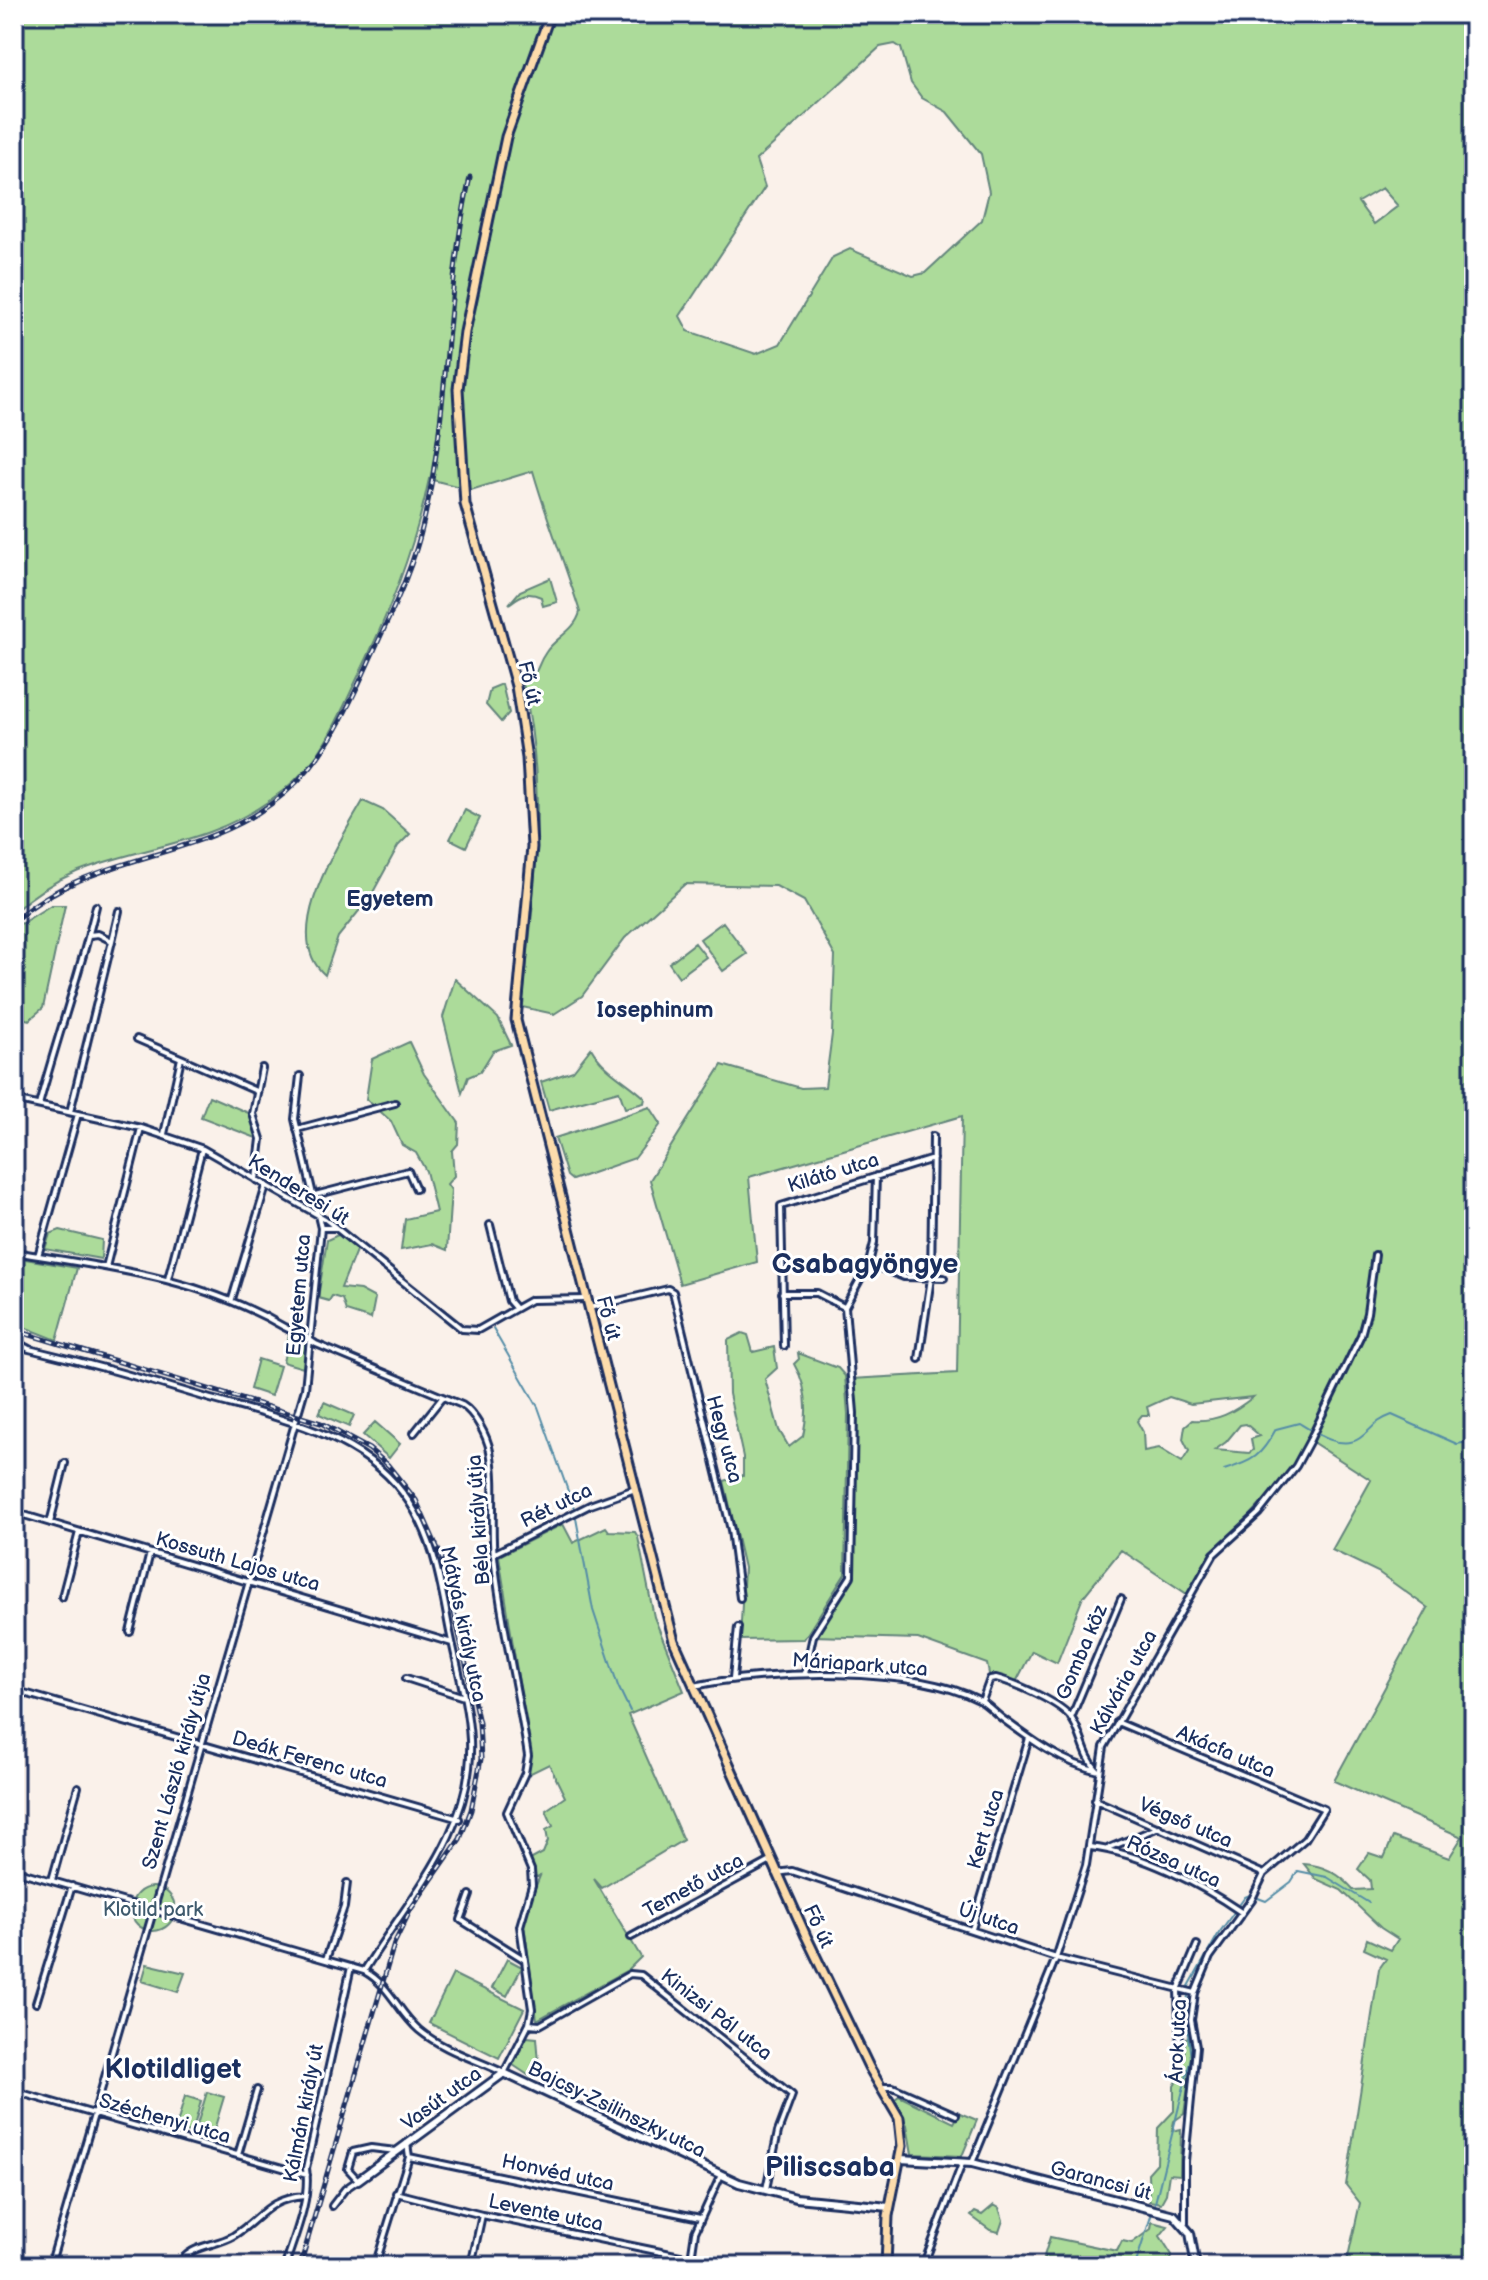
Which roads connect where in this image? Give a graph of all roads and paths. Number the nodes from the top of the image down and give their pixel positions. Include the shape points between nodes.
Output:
1 (550, 14) edge
2 (96, 906) dead end
3 (119, 911) dead end
4 (89, 935) junction
5 (112, 941) junction
6 (137, 1039) dead end
7 (181, 1058) junction
8 (262, 1068) dead end
9 (300, 1076) dead end
10 (257, 1091) junction
11 (14, 1100) edge
12 (395, 1103) dead end
13 (39, 1105) junction
14 (70, 1112) junction
15 (78, 1114) junction
16 (141, 1128) junction
17 (297, 1129) junction
18 (164, 1134) junction
19 (933, 1136) dead end
20 (202, 1149) junction
21 (933, 1159) junction
22 (876, 1176) junction
23 (256, 1180) junction
24 (266, 1186) junction
25 (416, 1189) dead end
26 (315, 1195) junction
27 (317, 1217) junction
28 (490, 1225) dead end
29 (321, 1228) junction
30 (336, 1228) junction
31 (14, 1252) edge
32 (1375, 1255) dead end
33 (38, 1256) junction
34 (869, 1263) junction
35 (106, 1267) junction
36 (931, 1278) junction
37 (944, 1278) dead end
38 (168, 1279) junction
39 (782, 1293) junction
40 (232, 1299) junction
41 (587, 1299) junction
42 (845, 1307) junction
43 (515, 1308) junction
44 (589, 1308) junction
45 (310, 1339) junction
46 (14, 1341) edge
47 (784, 1346) dead end
48 (919, 1359) dead end
49 (442, 1398) junction
50 (295, 1424) junction
51 (414, 1433) dead end
52 (65, 1463) dead end
53 (635, 1489) junction
54 (14, 1512) edge
55 (50, 1523) junction
56 (79, 1532) junction
57 (150, 1553) junction
58 (493, 1554) junction
59 (247, 1579) junction
60 (62, 1597) dead end
61 (740, 1598) dead end
62 (1121, 1599) dead end
63 (738, 1627) dead end
64 (130, 1632) dead end
65 (452, 1643) junction
66 (805, 1673) junction
67 (406, 1678) dead end
68 (733, 1678) junction
69 (692, 1686) junction
70 (14, 1690) edge
71 (464, 1697) junction
72 (982, 1701) junction
73 (1071, 1718) junction
74 (1117, 1722) junction
75 (1029, 1738) junction
76 (201, 1745) junction
77 (1099, 1771) junction
78 (78, 1787) dead end
79 (1095, 1800) junction
80 (1324, 1809) joint
81 (459, 1819) junction
82 (1159, 1827) junction
83 (1090, 1847) junction
84 (1107, 1849) junction
85 (771, 1861) junction
86 (14, 1870) edge
87 (776, 1873) junction
88 (1264, 1874) junction
89 (52, 1880) junction
90 (347, 1883) dead end
91 (72, 1886) junction
92 (470, 1895) dead end
93 (154, 1909) junction
94 (1240, 1912) junction
95 (972, 1929) junction
96 (631, 1937) dead end
97 (1197, 1945) dead end
98 (1056, 1958) junction
99 (326, 1959) junction
100 (525, 1960) junction
101 (351, 1967) junction
102 (364, 1971) junction
103 (1180, 1990) junction
104 (1195, 1993) junction
105 (36, 2003) dead end
106 (529, 2024) junction
107 (1180, 2053) dead end
108 (504, 2073) junction
109 (881, 2087) junction
110 (257, 2090) dead end
111 (14, 2091) edge
112 (95, 2114) junction
113 (956, 2115) dead end
114 (407, 2143) junction
115 (398, 2151) junction
116 (238, 2155) junction
117 (409, 2157) junction
118 (900, 2159) junction
119 (963, 2162) junction
120 (972, 2163) junction
121 (307, 2175) junction
122 (720, 2177) junction
123 (358, 2180) junction
124 (765, 2191) junction
125 (396, 2193) junction
126 (304, 2196) junction
127 (332, 2206) dead end
128 (889, 2207) junction
129 (482, 2215) junction
130 (700, 2218) junction
131 (1185, 2223) junction
132 (690, 2258) junction
133 (50, 2266) edge
134 (178, 2266) edge
135 (285, 2266) edge
136 (375, 2266) edge
137 (471, 2266) edge
138 (690, 2266) edge
139 (886, 2266) edge
140 (923, 2266) edge
141 (1196, 2266) edge

1 - 41 main road, Fő út via 506,137 465,332 459,441 468,521 516,686 524,732 532,847 516,1020
2 - 4 street
3 - 5 street
4 - 5 street
4 - 13 street
5 - 14 street
6 - 7 street
7 - 10 street
7 - 18 street
8 - 10 street
9 - 17 street, Egyetem utca
10 - 23 street via 253,1114 261,1139
11 - 13 street, Kenderesi út
12 - 17 street
13 - 14 street, Kenderesi út
14 - 15 street, Kenderesi út
15 - 16 street, Kenderesi út
15 - 33 street
16 - 18 street, Kenderesi út
16 - 35 street
17 - 26 street, Egyetem utca
18 - 20 street, Kenderesi út
19 - 21 street
20 - 23 street, Kenderesi út
20 - 38 street
21 - 22 street, Kilátó utca
21 - 36 street
22 - 34 street
22 - 39 street, Kilátó utca via 781,1206
23 - 24 street, Kenderesi út
24 - 27 street, Kenderesi út
24 - 40 street
25 - 26 street via 408,1171
26 - 27 street, Egyetem utca
27 - 29 street, Egyetem utca
27 - 30 street, Kenderesi út
28 - 43 street
29 - 30 street
29 - 45 street, Egyetem utca
30 - 43 street, Kenderesi út via 462,1329 478,1330
31 - 33 street, Béla király útja
32 - 74 street, Kálvária utca via 1361,1335 1296,1466 1253,1520 1214,1554
33 - 35 street, Béla király útja
34 - 36 street via 904,1277
34 - 42 street
35 - 38 street, Béla király útja
36 - 37 street
36 - 48 street
38 - 40 street, Béla király útja
39 - 42 street via 817,1293
39 - 47 street, Kilátó utca
40 - 45 street, Béla király útja
41 - 43 street, Kenderesi út via 531,1300
41 - 44 main road, Fő út
42 - 66 street via 854,1413 851,1576 813,1636
44 - 53 main road, Fő út
44 - 61 street, Hegy utca via 671,1290 731,1530
45 - 49 street, Béla király útja
45 - 50 street, Egyetem utca
46 - 50 street, Mátyás király utca
49 - 51 street
49 - 58 street, Béla király útja via 466,1407 488,1442 495,1490
50 - 59 street, Szent László király útja
50 - 65 street, Mátyás király utca via 365,1458 401,1490 433,1553
52 - 55 street
53 - 58 street, Rét utca via 601,1500
53 - 69 main road, Fő út via 659,1590
54 - 55 street, Kossuth Lajos utca
55 - 56 street, Kossuth Lajos utca
56 - 57 street, Kossuth Lajos utca
56 - 60 street
57 - 59 street, Kossuth Lajos utca
57 - 64 street
58 - 100 street, Béla király útja via 528,1756 507,1812 532,1878 520,1926
59 - 65 street, Kossuth Lajos utca
59 - 76 street, Szent László király útja
62 - 73 street, Gomba köz
63 - 68 street
65 - 71 street, Mátyás király utca
66 - 68 street, Máriapark utca
66 - 72 street, Máriapark utca via 934,1685
67 - 71 street
68 - 69 street, Máriapark utca
69 - 85 main road, Fő út
70 - 76 street, Deák Ferenc utca
71 - 81 street, Mátyás király utca via 470,1758
72 - 73 street via 990,1679 996,1678 1054,1704
72 - 75 street, Máriapark utca
73 - 77 street via 1088,1761
74 - 77 street, Kálvária utca
74 - 80 street, Akácfa utca
75 - 77 street, Máriapark utca via 1069,1763
75 - 95 street, Kert utca
76 - 81 street, Deák Ferenc utca
76 - 93 street, Szent László király útja
77 - 79 street, Kálvária utca
78 - 89 street
79 - 82 street, Végső utca
79 - 83 street, Kálvária utca
80 - 88 street, Árok utca via 1305,1839
81 - 102 street, Mátyás király utca
82 - 84 street
82 - 88 street, Végső utca
83 - 84 street, Rózsa utca
83 - 98 street, Kálvária utca
84 - 94 street, Rózsa utca via 1164,1871
85 - 87 main road, Fő út
85 - 96 street, Temető utca
86 - 89 street
87 - 95 street, Új utca via 792,1871
87 - 109 main road, Fő út
88 - 94 street, Árok utca
89 - 91 street
90 - 99 street
91 - 93 street
91 - 105 street
92 - 100 street via 461,1920
93 - 99 street
93 - 112 street, Szent László király útja
94 - 104 street, Árok utca via 1210,1957
95 - 98 street, Új utca
97 - 103 street
98 - 103 street, Új utca
98 - 120 street, Kálvária utca
99 - 101 street
100 - 106 street, Béla király útja
101 - 102 street
101 - 121 street, Kálmán király út
102 - 108 street, Bajcsy-Zsilinszky utca via 383,1984 427,2036
103 - 104 street, Új utca
103 - 107 street
104 - 131 street, Árok utca
106 - 108 street, Béla király útja
106 - 124 street, Kinizsi Pál utca via 540,2025 630,1974 641,1975 792,2095
108 - 114 street, Vasút utca
108 - 122 street, Bajcsy-Zsilinszky utca
109 - 113 street via 893,2087
109 - 118 main road, Fő út via 902,2130
110 - 116 street
111 - 112 street, Széchenyi utca
112 - 116 street, Széchenyi utca
112 - 133 street, Szent László király útja
114 - 115 street, Vasút utca
114 - 117 street
115 - 123 street, Vasút utca
115 - 123 street, Vasút utca via 353,2152 348,2169
116 - 121 street, Széchenyi utca
117 - 125 street
117 - 130 street, Honvéd utca
118 - 119 street, Garancsi út
118 - 128 main road, Fő út
119 - 120 street, Garancsi út
119 - 140 street
120 - 131 street, Garancsi út via 1147,2208
121 - 126 street, Kálmán király út
122 - 124 street, Bajcsy-Zsilinszky utca
122 - 130 street
123 - 127 street, Vasút utca
124 - 128 street, Bajcsy-Zsilinszky utca
125 - 129 street, Levente utca
125 - 136 street
126 - 134 street via 268,2206 235,2235 190,2252
126 - 135 street, Kálmán király út
128 - 139 main road
129 - 132 street, Levente utca
129 - 137 street
130 - 132 street
131 - 141 street
132 - 138 street

